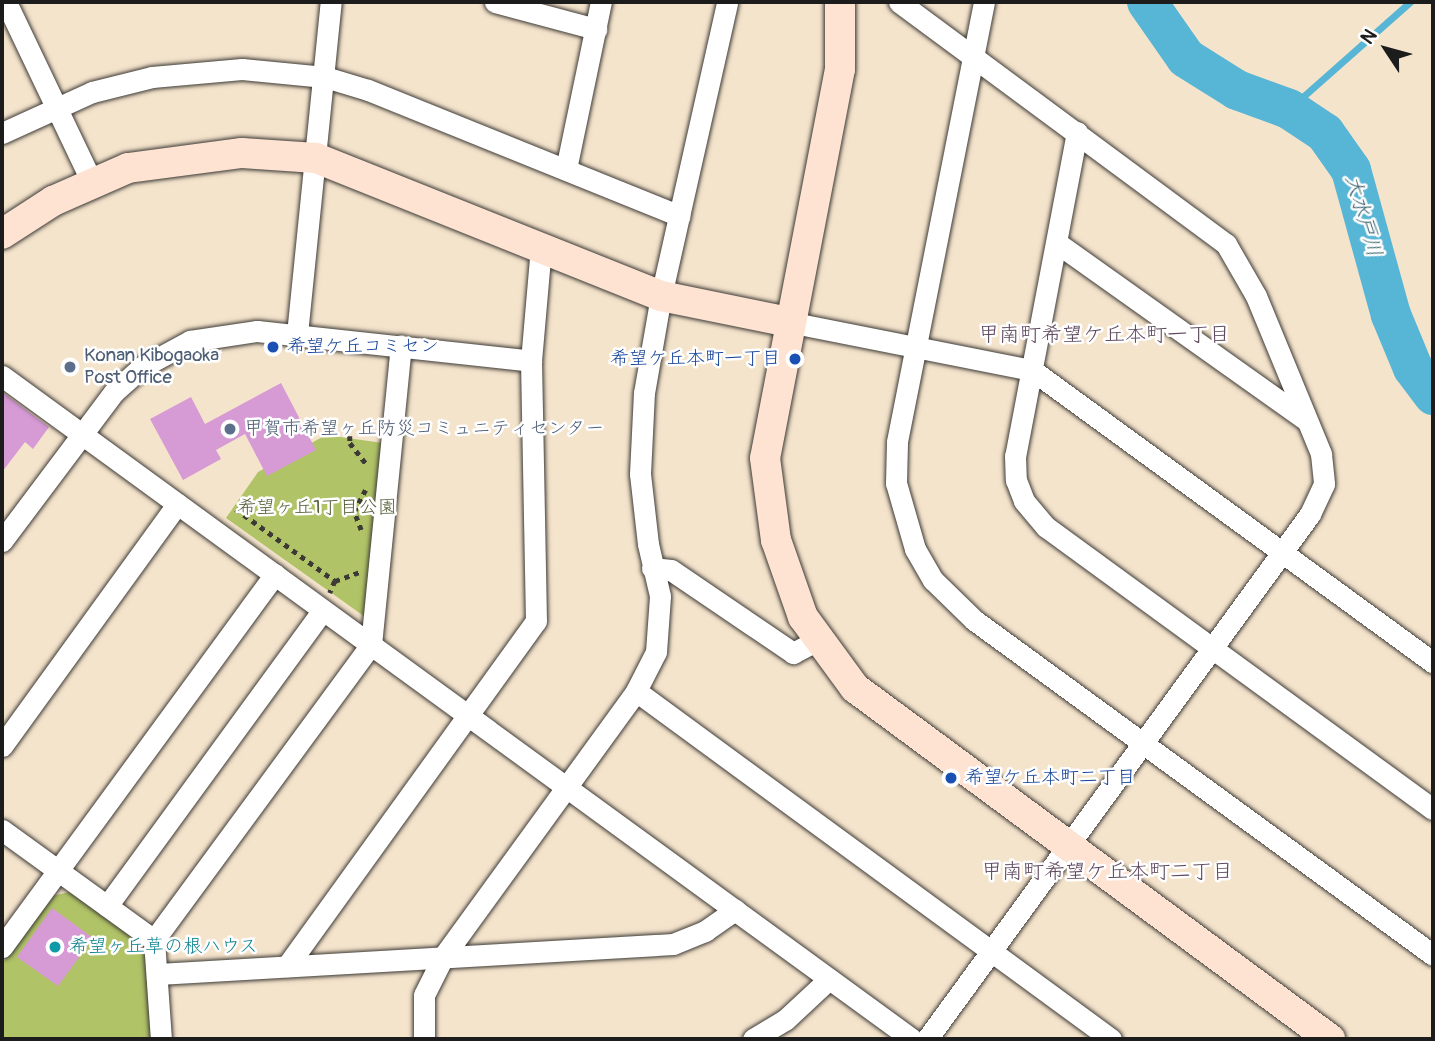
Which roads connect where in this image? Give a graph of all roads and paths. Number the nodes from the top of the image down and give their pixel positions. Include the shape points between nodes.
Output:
1 (4, 2) edge
2 (331, 2) edge
3 (495, 2) edge
4 (601, 2) edge
5 (727, 2) edge
6 (841, 2) edge
7 (898, 2) edge
8 (984, 2) edge
9 (596, 29) junction
10 (972, 56) junction
11 (325, 77) junction
12 (56, 106) junction
13 (1077, 132) junction
14 (2, 134) edge
15 (316, 158) junction
16 (566, 169) junction
17 (92, 182) junction
18 (680, 216) junction
19 (2, 234) edge
20 (1057, 243) junction
21 (541, 246) junction
22 (661, 296) junction
23 (789, 322) junction
24 (297, 334) junction
25 (915, 345) junction
26 (401, 346) junction
27 (531, 361) junction
28 (1031, 370) junction
29 (2, 376) edge
30 (1306, 420) junction
31 (80, 433) junction
32 (177, 505) junction
33 (236, 509) dead end
34 (2, 541) edge
35 (1281, 551) junction
36 (652, 568) junction
37 (275, 574) junction
38 (323, 610) junction
39 (819, 639) junction
40 (372, 645) junction
41 (1212, 647) junction
42 (1433, 662) edge
43 (636, 691) junction
44 (470, 716) junction
45 (1142, 742) junction
46 (2, 746) edge
47 (565, 786) junction
48 (1433, 809) edge
49 (2, 830) edge
50 (1067, 848) junction
51 (58, 870) junction
52 (107, 906) junction
53 (735, 910) junction
54 (154, 940) junction
55 (2, 947) edge
56 (991, 951) junction
57 (1433, 955) edge
58 (443, 957) junction
59 (288, 966) junction
60 (158, 974) junction
61 (829, 979) junction
62 (161, 1039) edge
63 (424, 1039) edge
64 (753, 1039) edge
65 (912, 1039) edge
66 (927, 1039) edge
67 (1111, 1039) edge
68 (1330, 1039) edge

1 - 12 street
2 - 11 street
3 - 9 street
4 - 9 street
5 - 18 street
6 - 23 street via 840,69
7 - 10 street
8 - 10 street
9 - 16 street
10 - 13 street
10 - 25 street
11 - 12 street via 242,69 196,71 123,83
11 - 15 street
11 - 16 street
12 - 14 street
12 - 17 street
13 - 20 street
13 - 30 street via 1226,244 1256,296
15 - 17 street via 212,155 128,168
15 - 21 street
15 - 24 street
16 - 18 street
17 - 19 street
18 - 22 street
20 - 28 street
20 - 30 street
21 - 22 street
21 - 27 street
22 - 23 street
22 - 36 street via 640,448 642,506
23 - 25 street
23 - 39 street via 765,458 776,540 803,617
24 - 26 street
24 - 31 street via 232,332 190,341 127,379
25 - 28 street
25 - 45 street via 895,461 906,529 925,567 974,620
26 - 27 street
26 - 40 street
27 - 44 street via 536,621
28 - 35 street
28 - 41 street via 1014,468 1031,511
29 - 31 street
30 - 35 street via 1321,453 1324,484 1310,514
31 - 32 street
31 - 34 street
32 - 37 street
32 - 46 street
33 - 38 path via 335,580
35 - 41 street
35 - 42 street
36 - 39 street via 671,570 793,653
36 - 43 street via 660,596 661,628 652,664
37 - 38 street
37 - 51 street
38 - 40 street
38 - 52 street
39 - 50 street via 855,688
40 - 44 street
40 - 54 street
41 - 45 street
41 - 48 street
43 - 47 street
43 - 56 street
44 - 47 street
44 - 59 street
45 - 50 street
45 - 57 street
47 - 53 street
47 - 58 street
49 - 51 street
50 - 56 street
50 - 68 street
51 - 52 street
51 - 55 street
52 - 54 street
53 - 58 street via 705,931 673,944
53 - 61 street
54 - 60 street
56 - 66 street
56 - 67 street
58 - 59 street
58 - 63 street via 424,995
59 - 60 street
60 - 62 street
61 - 64 street via 785,1020
61 - 65 street

